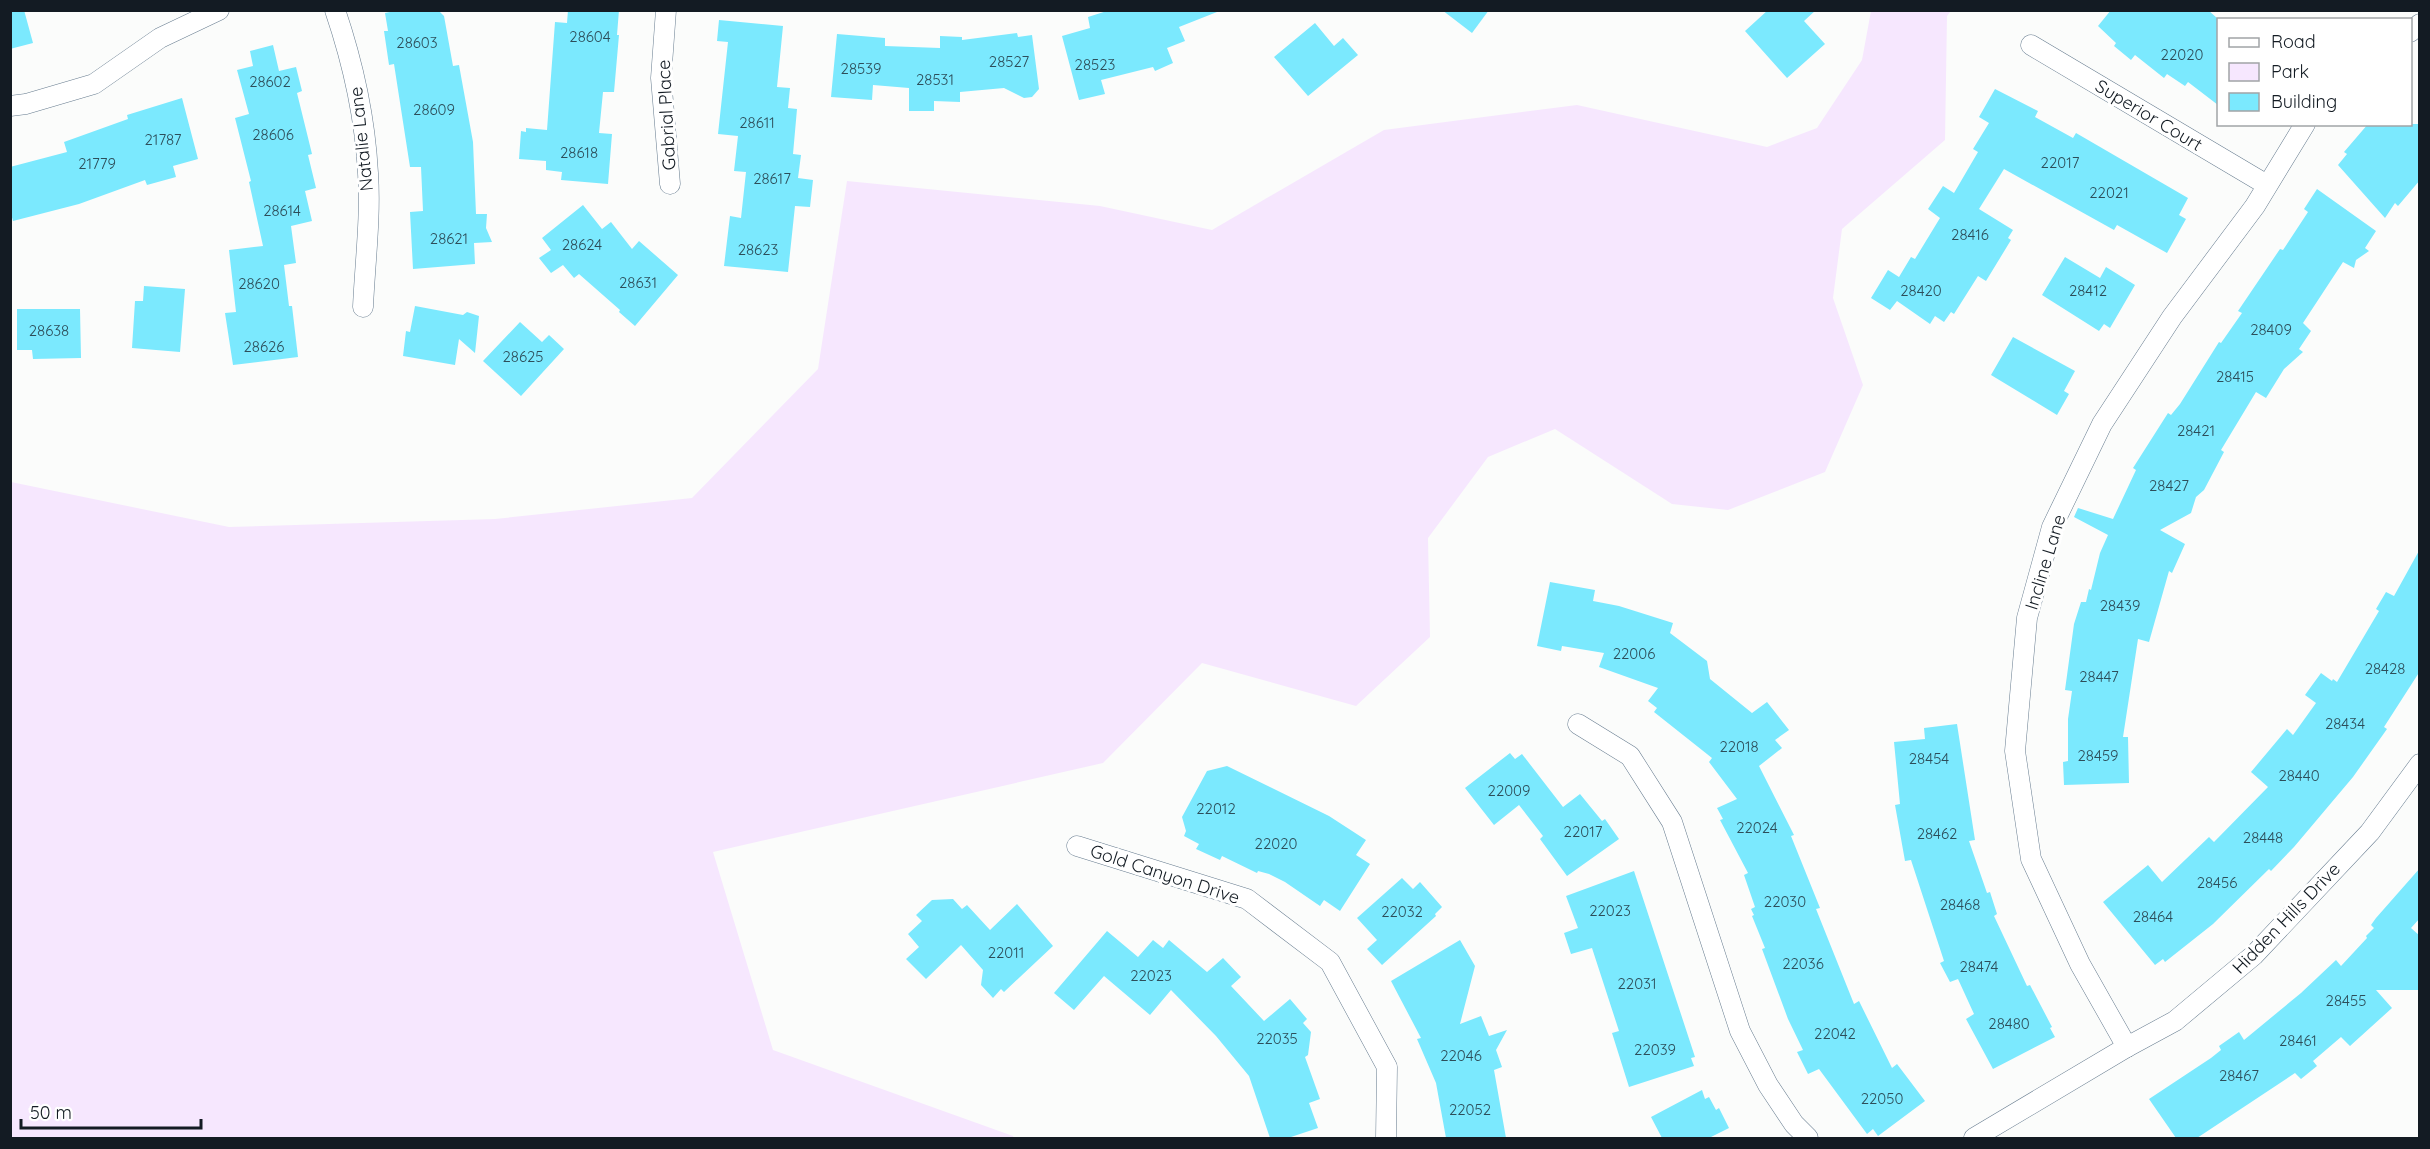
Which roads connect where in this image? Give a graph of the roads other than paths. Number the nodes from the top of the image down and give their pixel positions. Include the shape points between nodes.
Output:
1 (219, 10) edge
2 (335, 10) edge
3 (666, 10) edge
4 (2031, 45) dead end
5 (10, 106) edge
6 (2304, 126) edge
7 (670, 184) dead end
8 (2267, 185) junction
9 (363, 307) dead end
10 (1578, 724) dead end
11 (2420, 764) edge
12 (1077, 846) dead end
13 (2127, 1047) junction
14 (1386, 1138) edge
15 (1808, 1138) edge
16 (1974, 1138) edge

1 - 5 street via 160,38 94,84
2 - 9 street, Natalie Lane via 361,105 368,175
3 - 7 street, Gabrial Place via 661,78
4 - 8 street, Superior Court
6 - 8 street, Incline Lane
8 - 13 street, Incline Lane via 2172,317 2102,424 2052,527 2027,618 2015,751 2031,859 2080,964
10 - 15 street via 1630,756 1672,822 1740,1031 1768,1085
11 - 13 street, Hidden Hills Drive via 2370,832 2254,955 2175,1021
12 - 14 street, Gold Canyon Drive via 1247,899 1330,962 1387,1067
13 - 16 street, Hidden Hills Drive

